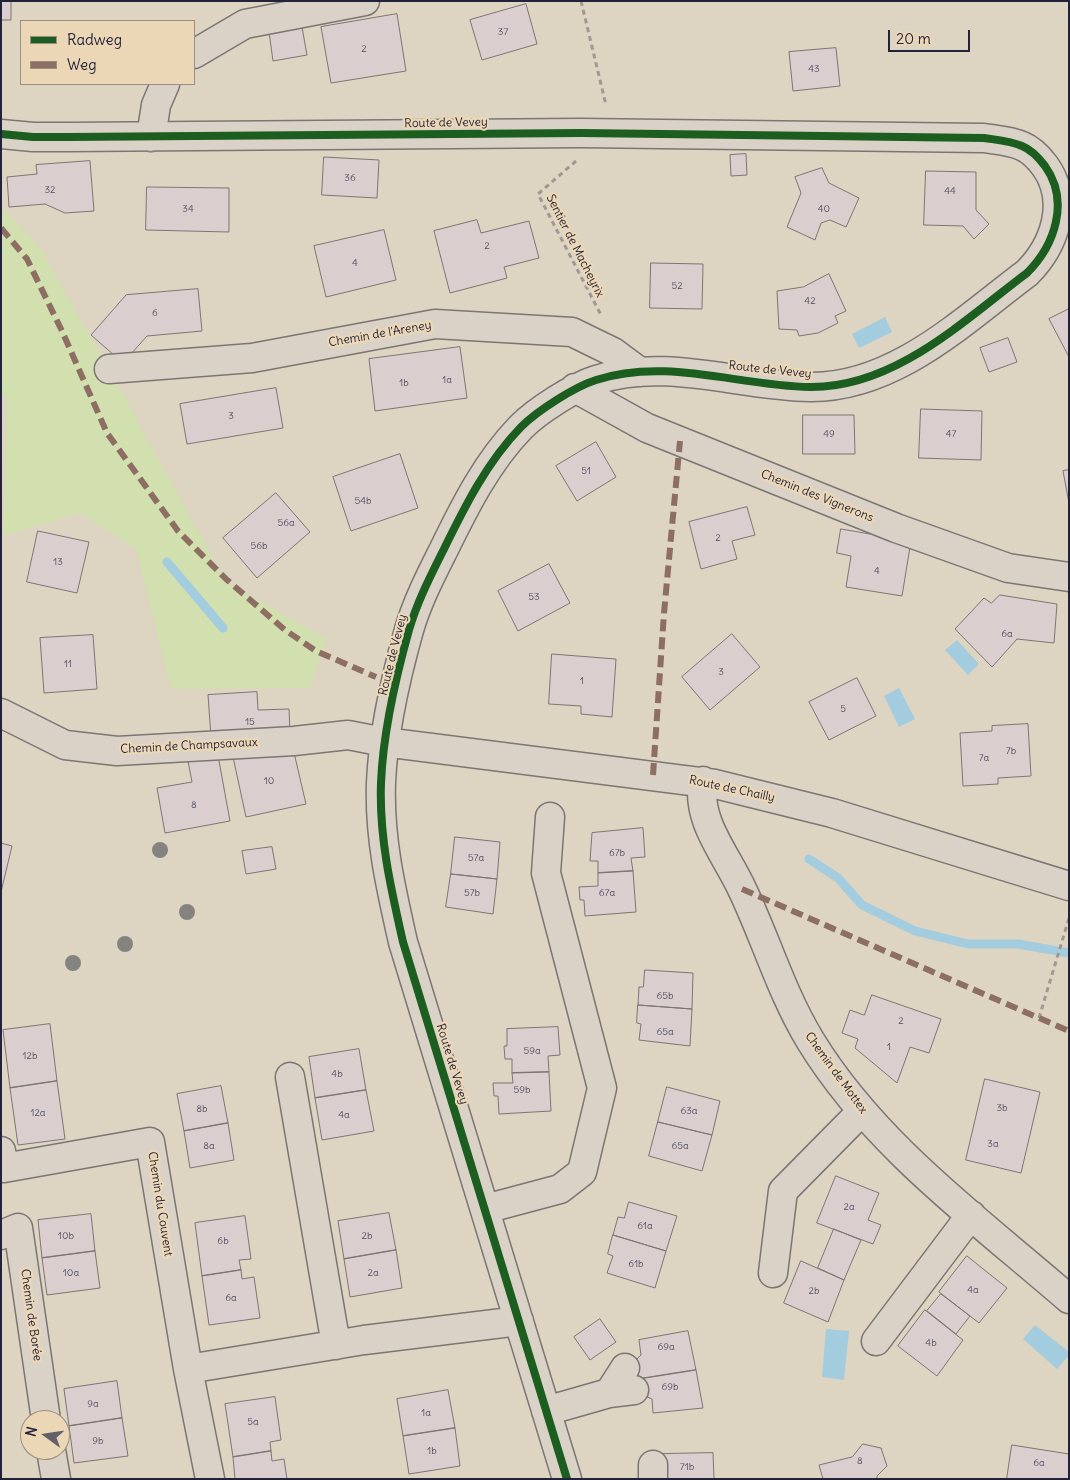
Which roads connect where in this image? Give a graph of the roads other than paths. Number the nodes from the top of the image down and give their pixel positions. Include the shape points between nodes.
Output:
1 (365, 1) edge
2 (195, 53) edge
3 (165, 85) edge
4 (1, 134) edge
5 (151, 137) junction
6 (1063, 186) edge
7 (109, 369) dead end
8 (640, 372) junction
9 (574, 388) junction
10 (1069, 577) edge
11 (1, 713) edge
12 (384, 742) junction
13 (703, 781) junction
14 (550, 817) dead end
15 (1069, 886) edge
16 (290, 1077) dead end
17 (862, 1111) junction
18 (1, 1151) edge
19 (485, 1209) junction
20 (971, 1215) junction
21 (1, 1235) edge
22 (773, 1273) dead end
23 (1069, 1299) edge
24 (519, 1321) junction
25 (876, 1340) dead end
26 (336, 1345) junction
27 (188, 1369) junction
28 (622, 1383) dead end
29 (45, 1410) edge
30 (546, 1411) junction
31 (53, 1460) edge
32 (56, 1479) edge
33 (210, 1479) edge
34 (567, 1479) edge

1 - 2 street via 245,24
3 - 5 street via 156,105
4 - 5 street, Route de Vevey via 33,138
5 - 6 street, Route de Vevey via 581,133 984,138 1023,146 1037,156
6 - 8 street, Route de Vevey via 1053,239 1042,258 1027,273 926,349 893,366 865,378 811,387 680,372
7 - 8 street, Chemin de l'Areney via 252,358 435,324 572,332 613,352
8 - 9 street, Route de Vevey via 614,375
9 - 10 street, Chemin des Vignerons via 647,428 896,528 1008,568
9 - 12 street, Route de Vevey via 522,426 483,475 455,526 409,628
11 - 12 street, Chemin de Champsavaux via 65,745 117,751 348,735
12 - 13 street, Route de Chailly
12 - 19 street, Route de Vevey via 381,828 388,876 403,942
13 - 15 street, Route de Chailly via 832,812
13 - 17 street, Chemin de Mottex via 702,809 742,889 788,1003 811,1042
14 - 19 street via 546,873 602,1088 582,1172 560,1189
16 - 26 street
17 - 20 street, Chemin de Mottex via 923,1174
17 - 22 street via 783,1191
18 - 27 street, Chemin du Couvent via 4,1168 150,1142
19 - 24 street, Route de Vevey
20 - 23 street, Chemin de Mottex
20 - 25 street
21 - 29 street, Chemin de Borée via 18,1228
24 - 26 street
24 - 30 street, Route de Vevey
26 - 27 street
27 - 33 street, Chemin du Couvent
28 - 30 street
30 - 34 street, Route de Vevey
31 - 32 street

